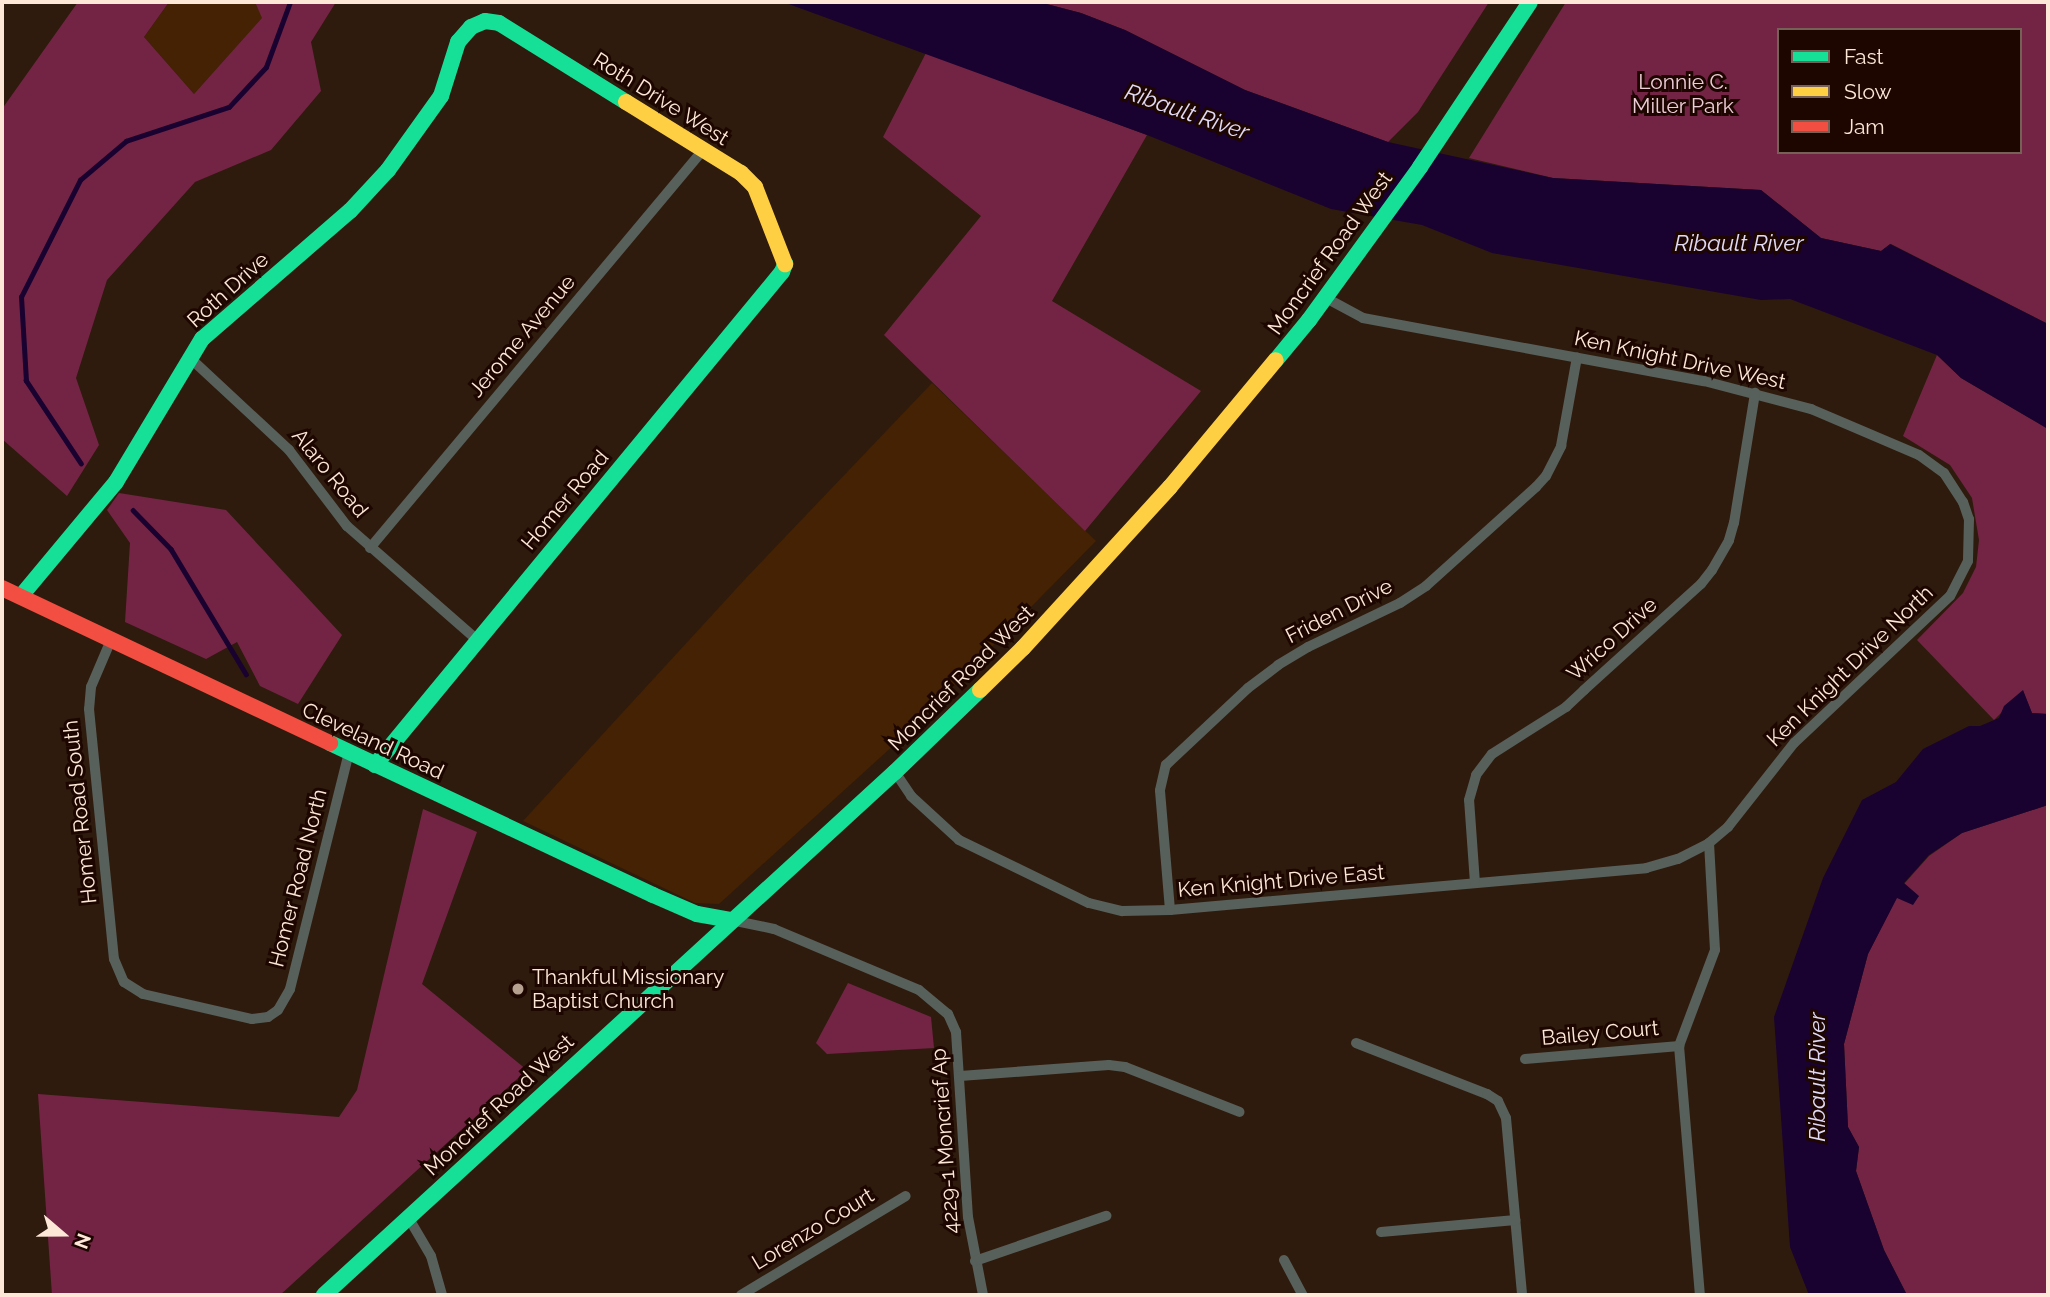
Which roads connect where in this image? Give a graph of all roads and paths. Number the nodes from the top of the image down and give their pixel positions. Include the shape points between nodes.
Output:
1 (1531, 2) edge
2 (471, 27) joint
3 (703, 150) junction
4 (786, 261) joint
5 (1325, 298) junction
6 (189, 357) junction
7 (1577, 357) junction
8 (1755, 393) junction
9 (1971, 540) joint
10 (370, 548) junction
11 (2, 588) edge
12 (21, 596) junction
13 (475, 639) junction
14 (111, 640) junction
15 (349, 753) junction
16 (375, 765) junction
17 (895, 772) junction
18 (1709, 842) junction
19 (1475, 883) junction
20 (1170, 910) junction
21 (731, 920) junction
22 (278, 1010) joint
23 (1356, 1043) dead end
24 (1679, 1046) junction
25 (1525, 1059) dead end
26 (960, 1076) junction
27 (1240, 1112) dead end
28 (906, 1196) dead end
29 (1106, 1216) dead end
30 (408, 1217) junction
31 (1515, 1220) junction
32 (1381, 1232) dead end
33 (1284, 1260) dead end
34 (975, 1261) junction
35 (324, 1295) edge
36 (442, 1295) edge
37 (741, 1295) edge
38 (983, 1295) edge
39 (1303, 1295) edge
40 (1522, 1295) edge
41 (1700, 1295) edge

1 - 5 street, Moncrief Road West
2 - 3 street, Roth Drive West via 485,21 499,23
2 - 6 street, Roth Drive via 458,42 441,96 388,170 351,211 202,339
3 - 4 street, Roth Drive West via 755,187
3 - 10 street, Jerome Avenue
4 - 13 street, Homer Road via 782,272
5 - 7 street, Ken Knight Drive West via 1363,318
5 - 17 street, Moncrief Road West via 1235,412 1106,559 1024,648
6 - 10 street, Alaro Road via 289,450 334,511
6 - 12 street, Roth Drive via 116,482
7 - 8 street, Ken Knight Drive West
7 - 20 street, Friden Drive via 1560,446 1536,487 1426,586 1278,665 1166,765 1160,790
8 - 9 street, Ken Knight Drive West via 1870,432 1933,464 1955,485 1969,519
8 - 19 street, Wrico Drive via 1734,523 1712,570 1566,707 1492,754 1476,775 1469,800
9 - 18 street, Ken Knight Drive North via 1968,561 1950,596 1794,743 1728,827
10 - 13 street, Alaro Road
11 - 12 street, Cleveland Road
12 - 14 street, Cleveland Road
13 - 16 street, Homer Road
14 - 15 street, Cleveland Road
14 - 22 street, Homer Road South via 91,687 89,709 117,972 143,994 252,1019
15 - 16 street, Cleveland Road
15 - 22 street, Homer Road North via 290,989
16 - 21 street, Cleveland Road via 696,914
17 - 20 street, Ken Knight Drive East via 944,830 979,850 1100,906
17 - 21 street, Moncrief Road West
18 - 19 street, Ken Knight Drive East via 1678,859 1646,868
18 - 24 street via 1715,950
19 - 20 street, Ken Knight Drive East
21 - 26 street, 4229-1 Moncrief Ap via 774,929 938,1002 956,1032
21 - 30 street, Moncrief Road West
23 - 31 street via 1498,1101 1506,1118
24 - 25 street, Bailey Court
24 - 41 street
26 - 27 street via 1125,1067
26 - 34 street, 4229-1 Moncrief Ap
28 - 37 street, Lorenzo Court
29 - 34 street
30 - 35 street, Moncrief Road West
30 - 36 street via 431,1256
31 - 32 street
31 - 40 street
33 - 39 street
34 - 38 street, 4229-1 Moncrief Ap

